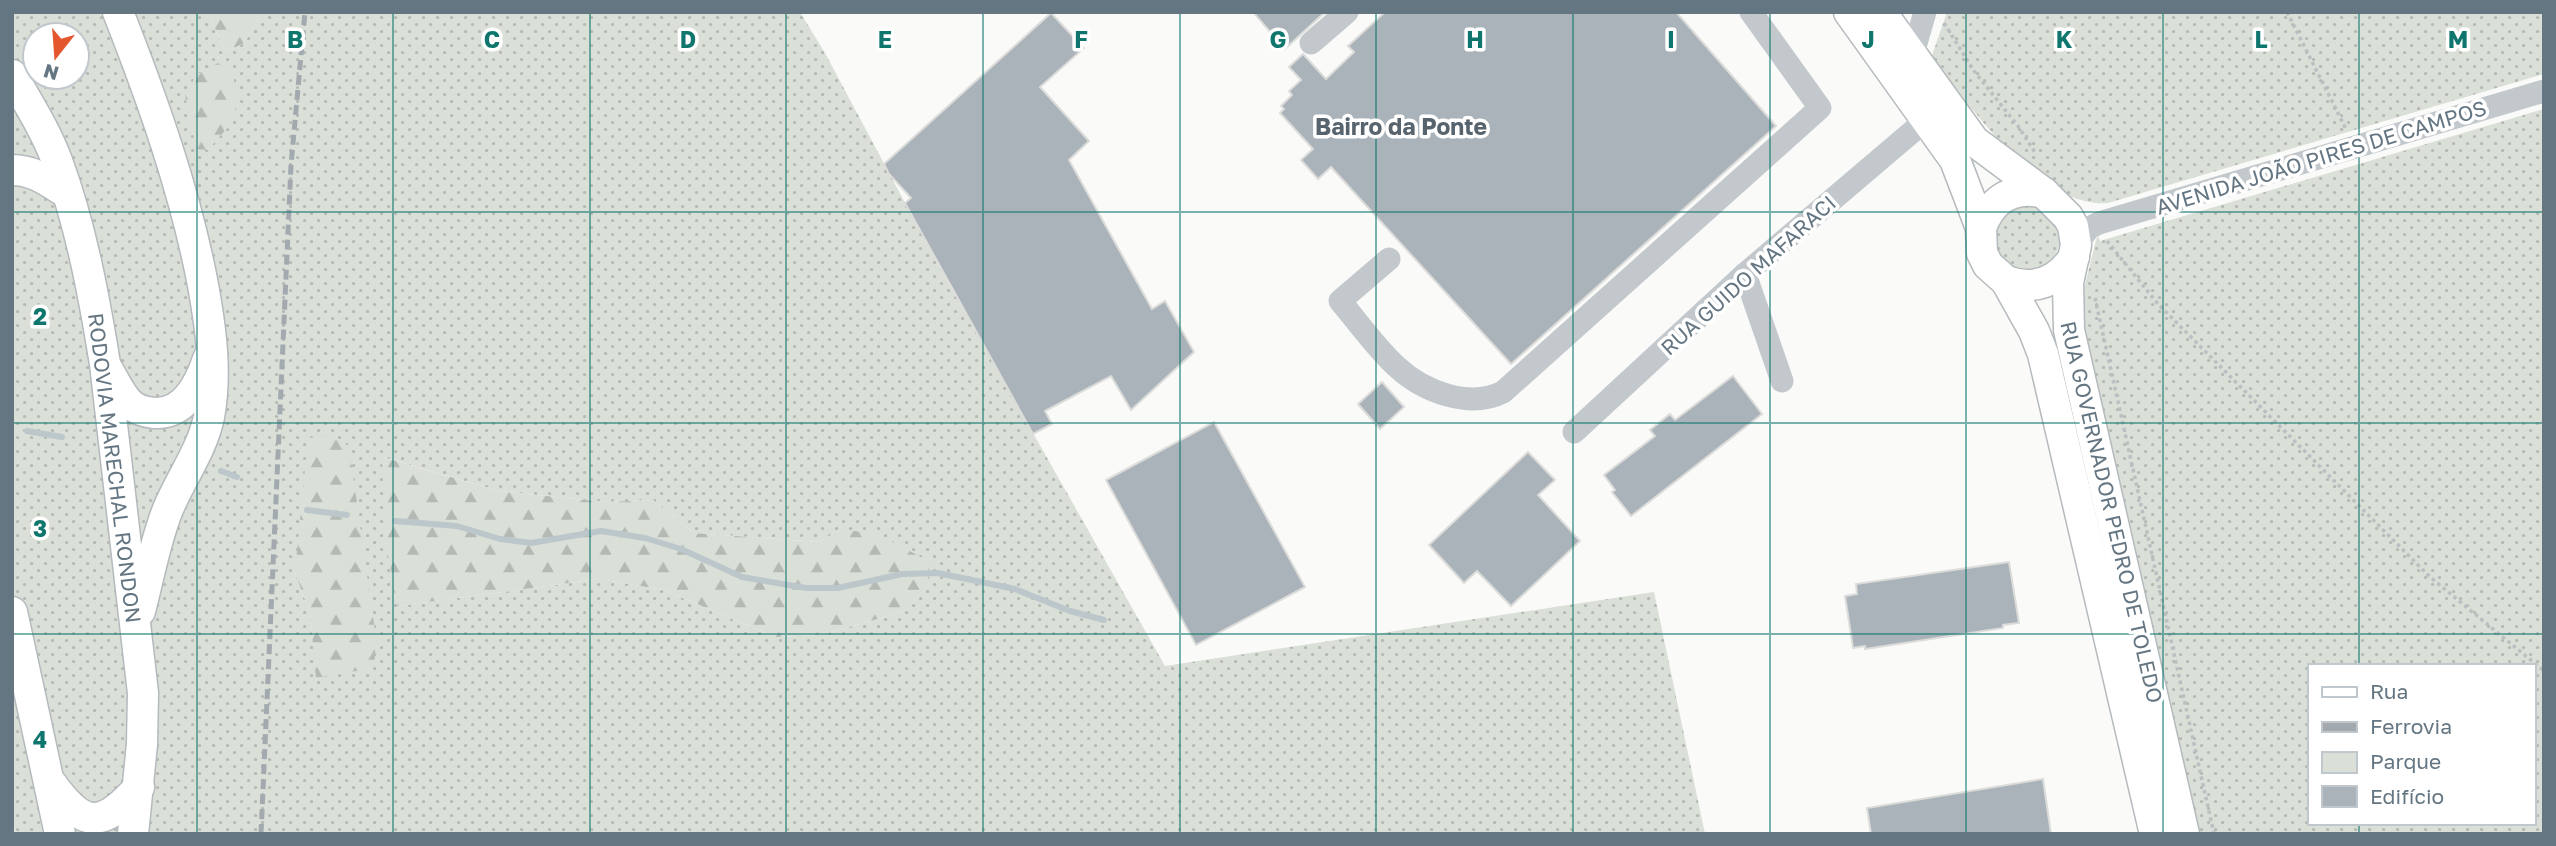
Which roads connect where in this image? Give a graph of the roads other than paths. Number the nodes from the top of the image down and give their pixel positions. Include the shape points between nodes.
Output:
1 (118, 12) edge
2 (1347, 12) edge
3 (1751, 12) edge
4 (1849, 12) edge
5 (1881, 12) edge
6 (1934, 17) edge
7 (1311, 43) dead end
8 (1912, 57) junction
9 (12, 75) edge
10 (2544, 91) edge
11 (1926, 120) junction
12 (12, 170) edge
13 (67, 193) junction
14 (2053, 201) junction
15 (2099, 223) junction
16 (1981, 228) junction
17 (2075, 251) junction
18 (1389, 259) dead end
19 (1745, 274) junction
20 (2006, 281) junction
21 (212, 349) junction
22 (105, 365) junction
23 (1782, 381) dead end
24 (1574, 432) dead end
25 (12, 612) edge
26 (136, 631) junction
27 (48, 778) junction
28 (139, 787) junction
29 (60, 834) edge
30 (133, 834) edge
31 (2155, 834) edge
32 (2184, 834) edge

1 - 21 main road via 182,194 199,263
2 - 7 street
3 - 18 street via 1820,108 1503,392 1475,400 1440,392 1397,368 1340,300
4 - 11 main road, RUA GOVERNADOR PEDRO DE TOLEDO
5 - 8 main road
6 - 8 street
8 - 14 main road via 1974,141
9 - 13 main road, RODOVIA MARECHAL RONDON via 37,118
10 - 15 street, AVENIDA JOÃO PIRES DE CAMPOS
11 - 16 main road, RUA GOVERNADOR PEDRO DE TOLEDO via 1955,160
11 - 19 street, RUA GUIDO MAFARACI
12 - 13 main road via 37,174
13 - 22 main road, RODOVIA MARECHAL RONDON
14 - 15 street
14 - 16 main road via 2026,190 2001,198
14 - 17 main road, RUA GOVERNADOR PEDRO DE TOLEDO via 2073,226
15 - 17 street, AVENIDA JOÃO PIRES DE CAMPOS via 2089,228
16 - 20 main road, RUA GOVERNADOR PEDRO DE TOLEDO via 1982,253
17 - 20 main road via 2060,275 2045,282 2026,286
17 - 32 main road, RUA GOVERNADOR PEDRO DE TOLEDO via 2068,283 2069,330
19 - 23 street
19 - 24 street, RUA GUIDO MAFARACI
20 - 31 main road, RUA GOVERNADOR PEDRO DE TOLEDO via 2043,354
21 - 22 main road via 186,401 161,413 144,412 130,404
21 - 26 main road via 208,420 164,520
22 - 26 main road, RODOVIA MARECHAL RONDON
25 - 27 main road
26 - 28 main road, RODOVIA MARECHAL RONDON via 142,693
27 - 28 main road via 67,804 88,818 113,813
27 - 29 main road
28 - 30 main road, RODOVIA MARECHAL RONDON

